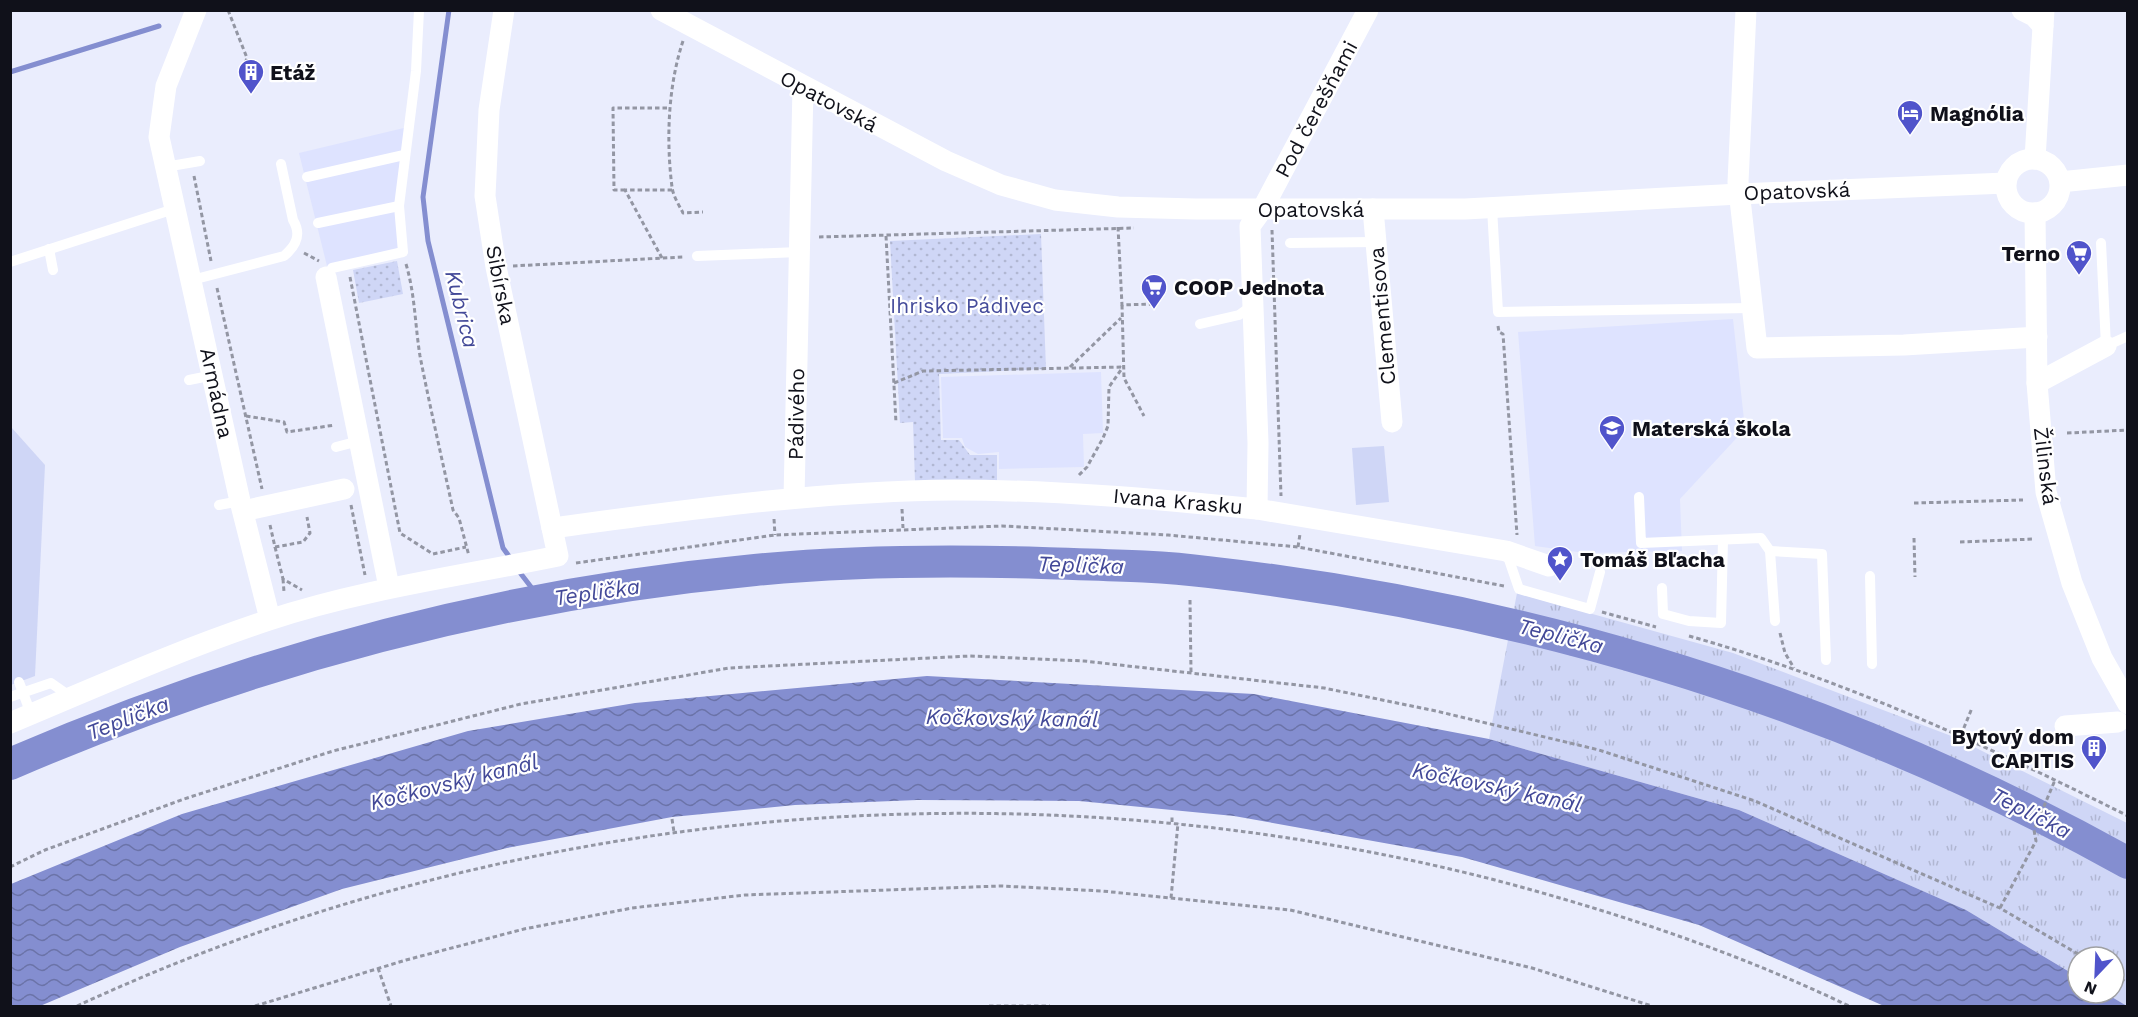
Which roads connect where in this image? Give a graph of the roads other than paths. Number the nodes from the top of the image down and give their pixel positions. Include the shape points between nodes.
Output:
1 (196, 10) edge
2 (419, 10) edge
3 (504, 10) edge
4 (661, 10) edge
5 (1368, 10) edge
6 (1746, 10) edge
7 (2022, 10) edge
8 (2044, 18) edge
9 (803, 87) junction
10 (404, 155) junction
11 (2035, 159) junction
12 (195, 162) road end
13 (280, 164) dead end
14 (165, 167) junction
15 (2127, 175) edge
16 (307, 177) dead end
17 (2060, 182) junction
18 (2006, 183) junction
19 (1739, 194) junction
20 (399, 206) junction
21 (174, 208) junction
22 (1492, 208) junction
23 (1373, 209) junction
24 (2035, 213) junction
25 (1267, 215) junction
26 (318, 223) dead end
27 (1375, 242) junction
28 (1290, 243) dead end
29 (2101, 243) dead end
30 (799, 244) junction
31 (49, 249) junction
32 (697, 256) road end
33 (10, 262) edge
34 (53, 270) dead end
35 (329, 272) joint
36 (192, 280) junction
37 (1253, 305) junction
38 (1752, 308) junction
39 (1200, 324) dead end
40 (2127, 336) edge
41 (2037, 337) junction
42 (2106, 346) junction
43 (214, 375) junction
44 (189, 380) dead end
45 (2037, 383) junction
46 (1392, 422) dead end
47 (359, 441) junction
48 (336, 447) dead end
49 (344, 489) dead end
50 (1639, 497) dead end
51 (794, 498) junction
52 (234, 506) junction
53 (1257, 509) junction
54 (552, 528) junction
55 (1723, 540) junction
56 (1512, 547) junction
57 (1770, 551) junction
58 (1549, 566) dead end
59 (1600, 572) dead end
60 (1870, 576) dead end
61 (389, 587) junction
62 (1662, 588) dead end
63 (270, 619) junction
64 (1775, 621) road end
65 (1826, 660) dead end
66 (1872, 664) dead end
67 (21, 687) junction
68 (10, 697) edge
69 (71, 697) junction
70 (31, 714) junction
71 (2124, 714) edge
72 (10, 723) edge
73 (2065, 726) dead end

1 - 14 street via 166,86 159,137
2 - 10 lane via 416,71
3 - 54 street, Sibírska via 489,110 485,196 496,267
4 - 9 street, Opatovská
5 - 25 street, Pod čerešňami
6 - 19 street
7 - 8 street
8 - 11 street
9 - 25 street, Opatovská via 946,161 1001,185 1055,200
9 - 30 street, Pádivého
10 - 16 lane
10 - 20 lane
11 - 17 street via 2051,166
11 - 18 street via 2019,163
12 - 14 lane
13 - 36 lane via 297,226 294,248 284,256
14 - 21 street, Armádna
15 - 17 street
17 - 24 street via 2057,200 2044,212
18 - 19 street, Opatovská
18 - 24 street via 2013,205
19 - 22 street, Opatovská
19 - 38 street
20 - 26 lane
20 - 35 lane via 403,252
21 - 31 lane
21 - 36 street, Armádna
22 - 23 street, Opatovská
22 - 38 lane via 1498,312
23 - 25 street, Opatovská
23 - 27 street, Clementisova
24 - 41 street, Žilinská
25 - 37 street, Ivana Krasku via 1250,226
27 - 28 lane
27 - 46 street, Clementisova
29 - 42 lane
30 - 32 lane
30 - 51 street, Pádivého
31 - 33 lane
31 - 34 lane
35 - 47 street
36 - 43 street, Armádna
37 - 39 lane via 1239,315
37 - 53 street, Ivana Krasku
38 - 41 street via 1756,348
40 - 42 lane
41 - 45 street, Žilinská
42 - 45 street
43 - 44 lane
43 - 52 street, Armádna
45 - 71 street, Žilinská via 2046,492 2072,583
47 - 48 lane
47 - 61 street
49 - 52 street via 266,506
50 - 55 lane via 1641,543
51 - 53 street, Ivana Krasku via 953,490 1102,494
51 - 54 street
52 - 63 street, Armádna
53 - 56 street
54 - 61 street, Sibírska via 564,560 534,561
55 - 57 lane via 1761,538
55 - 62 lane via 1721,623 1663,614
56 - 58 street
56 - 59 lane via 1519,589 1590,609
57 - 64 lane
57 - 65 lane via 1822,554
60 - 66 lane
61 - 63 street
63 - 69 street
67 - 68 lane
67 - 69 lane via 51,682
67 - 70 lane
69 - 70 street
70 - 72 street
71 - 73 street

